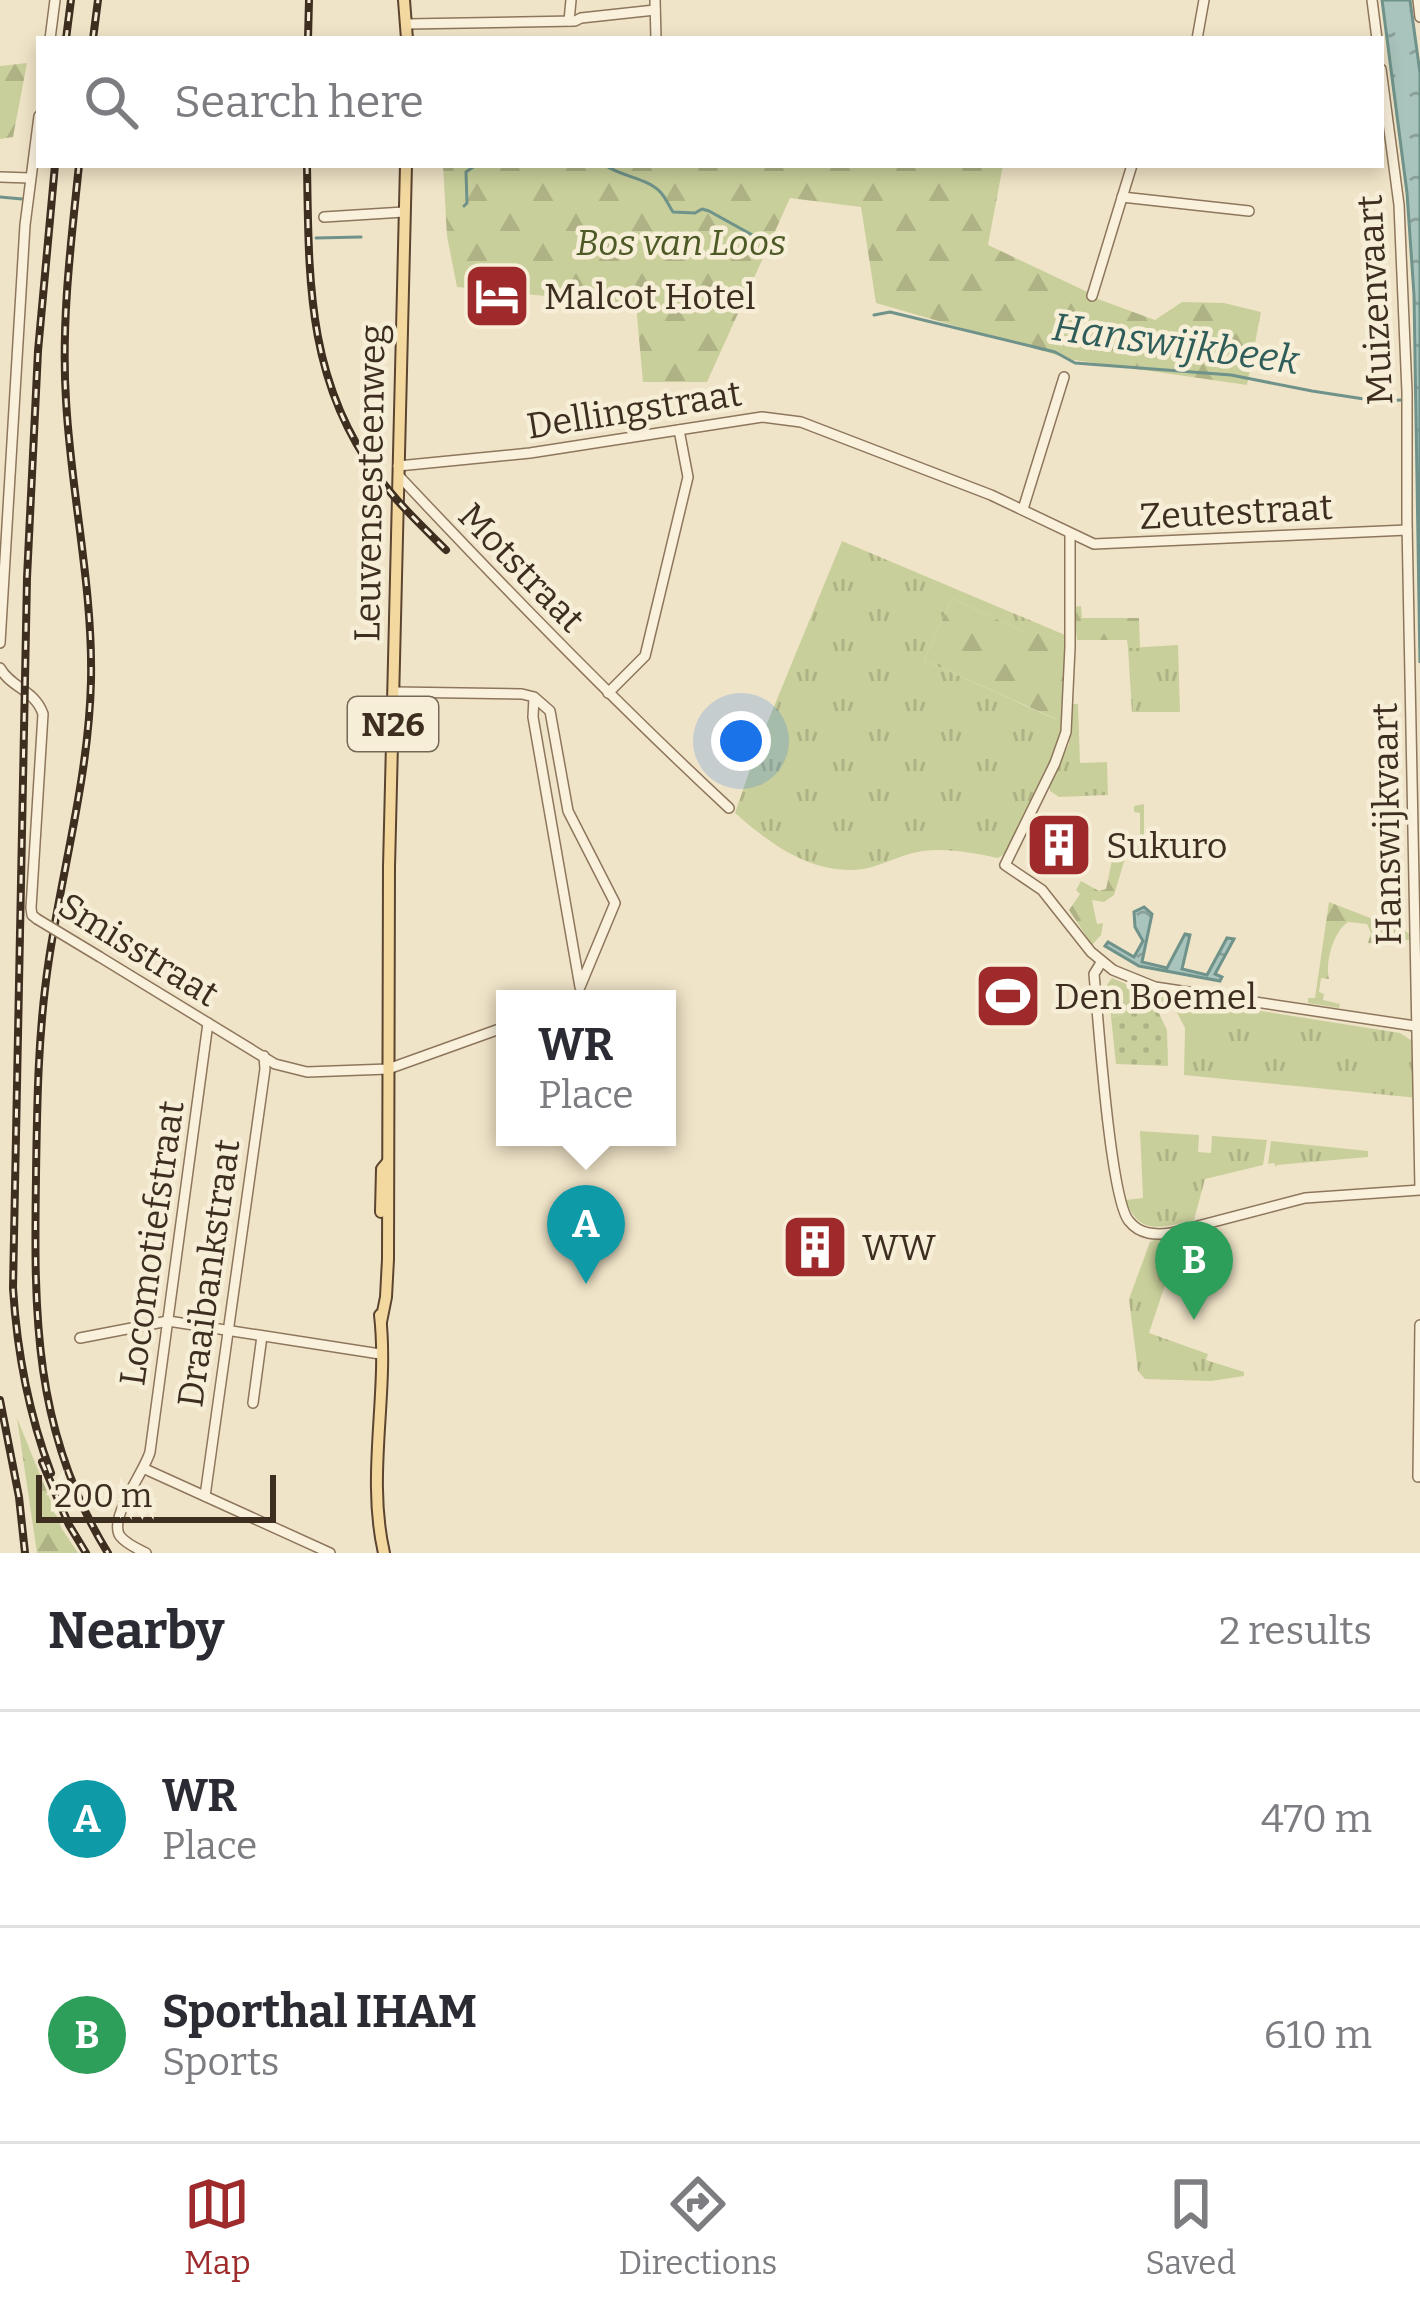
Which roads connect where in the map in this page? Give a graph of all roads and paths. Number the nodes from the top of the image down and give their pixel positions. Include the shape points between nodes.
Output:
1 (55, 0) edge
2 (407, 0) edge
3 (571, 0) edge
4 (1204, 0) edge
5 (1372, 0) edge
6 (1418, 0) edge
7 (655, 5) edge
8 (1420, 17) edge
9 (569, 21) junction
10 (407, 24) junction
11 (50, 36) edge
12 (407, 36) edge
13 (656, 36) edge
14 (1198, 36) edge
15 (1377, 36) edge
16 (1384, 95) edge
17 (36, 139) edge
18 (406, 168) edge
19 (1131, 168) edge
20 (0, 177) edge
21 (30, 184) junction
22 (1122, 197) junction
23 (1249, 211) dead end
24 (404, 212) junction
25 (324, 217) dead end
26 (1092, 296) dead end
27 (1064, 377) dead end
28 (679, 430) junction
29 (399, 471) junction
30 (1023, 509) junction
31 (1407, 530) junction
32 (1070, 534) junction
33 (0, 643) edge
34 (0, 668) edge
35 (7, 679) junction
36 (0, 692) edge
37 (394, 692) junction
38 (608, 693) junction
39 (534, 697) junction
40 (729, 808) dead end
41 (1102, 961) junction
42 (580, 987) junction
43 (578, 990) edge
44 (208, 1023) junction
45 (1415, 1026) junction
46 (496, 1030) edge
47 (263, 1056) junction
48 (388, 1069) junction
49 (1420, 1190) edge
50 (168, 1321) junction
51 (1420, 1325) edge
52 (227, 1330) junction
53 (262, 1336) junction
54 (80, 1338) dead end
55 (380, 1354) junction
56 (253, 1403) dead end
57 (145, 1468) junction
58 (1418, 1477) edge
59 (206, 1496) junction
60 (146, 1553) edge
61 (330, 1553) edge
62 (380, 1553) edge

1 - 11 street
2 - 10 main road
3 - 9 street
4 - 14 street
5 - 15 street
6 - 8 street
7 - 9 street
7 - 13 street
9 - 10 street
10 - 12 main road
16 - 31 street, Muizenvaart via 1399,205
17 - 21 street
18 - 24 main road, Leuvensesteenweg / N26
19 - 22 street
20 - 21 street
21 - 33 street
22 - 23 street
22 - 26 street
24 - 25 street
24 - 29 main road, Leuvensesteenweg / N26
27 - 30 street
28 - 29 street, Dellingstraat
28 - 30 street, Dellingstraat via 762,417 801,422
28 - 38 street via 688,477 645,656
29 - 37 main road, Leuvensesteenweg / N26
29 - 38 street, Motstraat
30 - 32 street, Dellingstraat
31 - 32 street, Zeutestraat via 1094,544
31 - 45 street, Hanswijkvaart
32 - 41 street via 1066,731 1005,865 1042,890
34 - 35 street, Smisstraat
35 - 36 street
35 - 44 street, Smisstraat, bridge via 43,714 32,915
37 - 39 street
37 - 48 main road, Leuvensesteenweg / N26
38 - 40 street, Motstraat
39 - 42 street
39 - 42 street via 550,711 568,812 615,903
41 - 45 street via 1155,987
41 - 49 street via 1094,974 1117,1183 1126,1217 1144,1232 1305,1198
42 - 43 street
44 - 47 street, Smisstraat
44 - 50 street, Locomotiefstraat
45 - 49 street, Hanswijkvaart
46 - 48 street, Smisstraat
47 - 48 street, Smisstraat via 296,1071
47 - 52 street, Draaibankstraat
48 - 55 main road, Leuvensesteenweg / N26
50 - 52 street
50 - 54 street
50 - 57 street, Locomotiefstraat
51 - 58 street
52 - 53 street
52 - 59 street, Draaibankstraat
53 - 55 street
53 - 56 street
55 - 62 main road, Leuvensesteenweg / N26
57 - 59 street
57 - 60 street, Locomotiefstraat via 117,1526 122,1539
59 - 61 street

